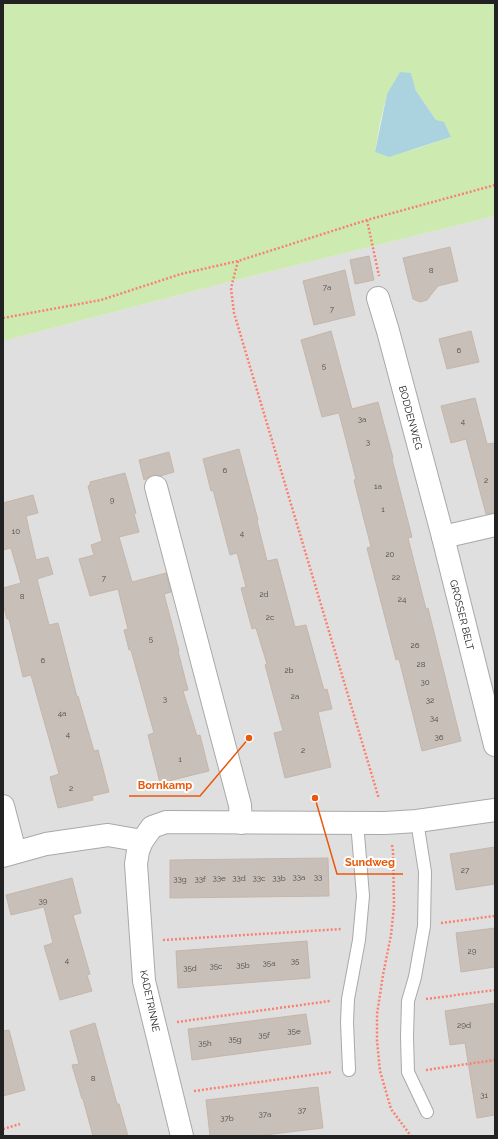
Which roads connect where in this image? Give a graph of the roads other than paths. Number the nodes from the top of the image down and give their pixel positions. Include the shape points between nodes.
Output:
1 (378, 298) road end
2 (156, 487) dead end
3 (495, 525) edge
4 (443, 537) junction
5 (495, 744) edge
6 (3, 806) edge
7 (495, 810) edge
8 (417, 821) junction
9 (357, 822) junction
10 (241, 823) junction
11 (142, 841) junction
12 (9, 854) edge
13 (349, 1070) road end
14 (428, 1112) dead end
15 (182, 1136) edge

1 - 4 street, BODDENWEG
2 - 10 street via 240,805
3 - 4 street
4 - 5 street, GROSSER BELT
6 - 12 street
7 - 8 street
8 - 9 street
8 - 14 lane via 425,872 424,926 408,1001 408,1072
9 - 10 street
9 - 13 lane via 363,896 359,940 348,999
10 - 11 street via 166,822 152,827
11 - 12 street via 108,835 46,844
11 - 15 street, KADETRINNE via 136,864 144,980

